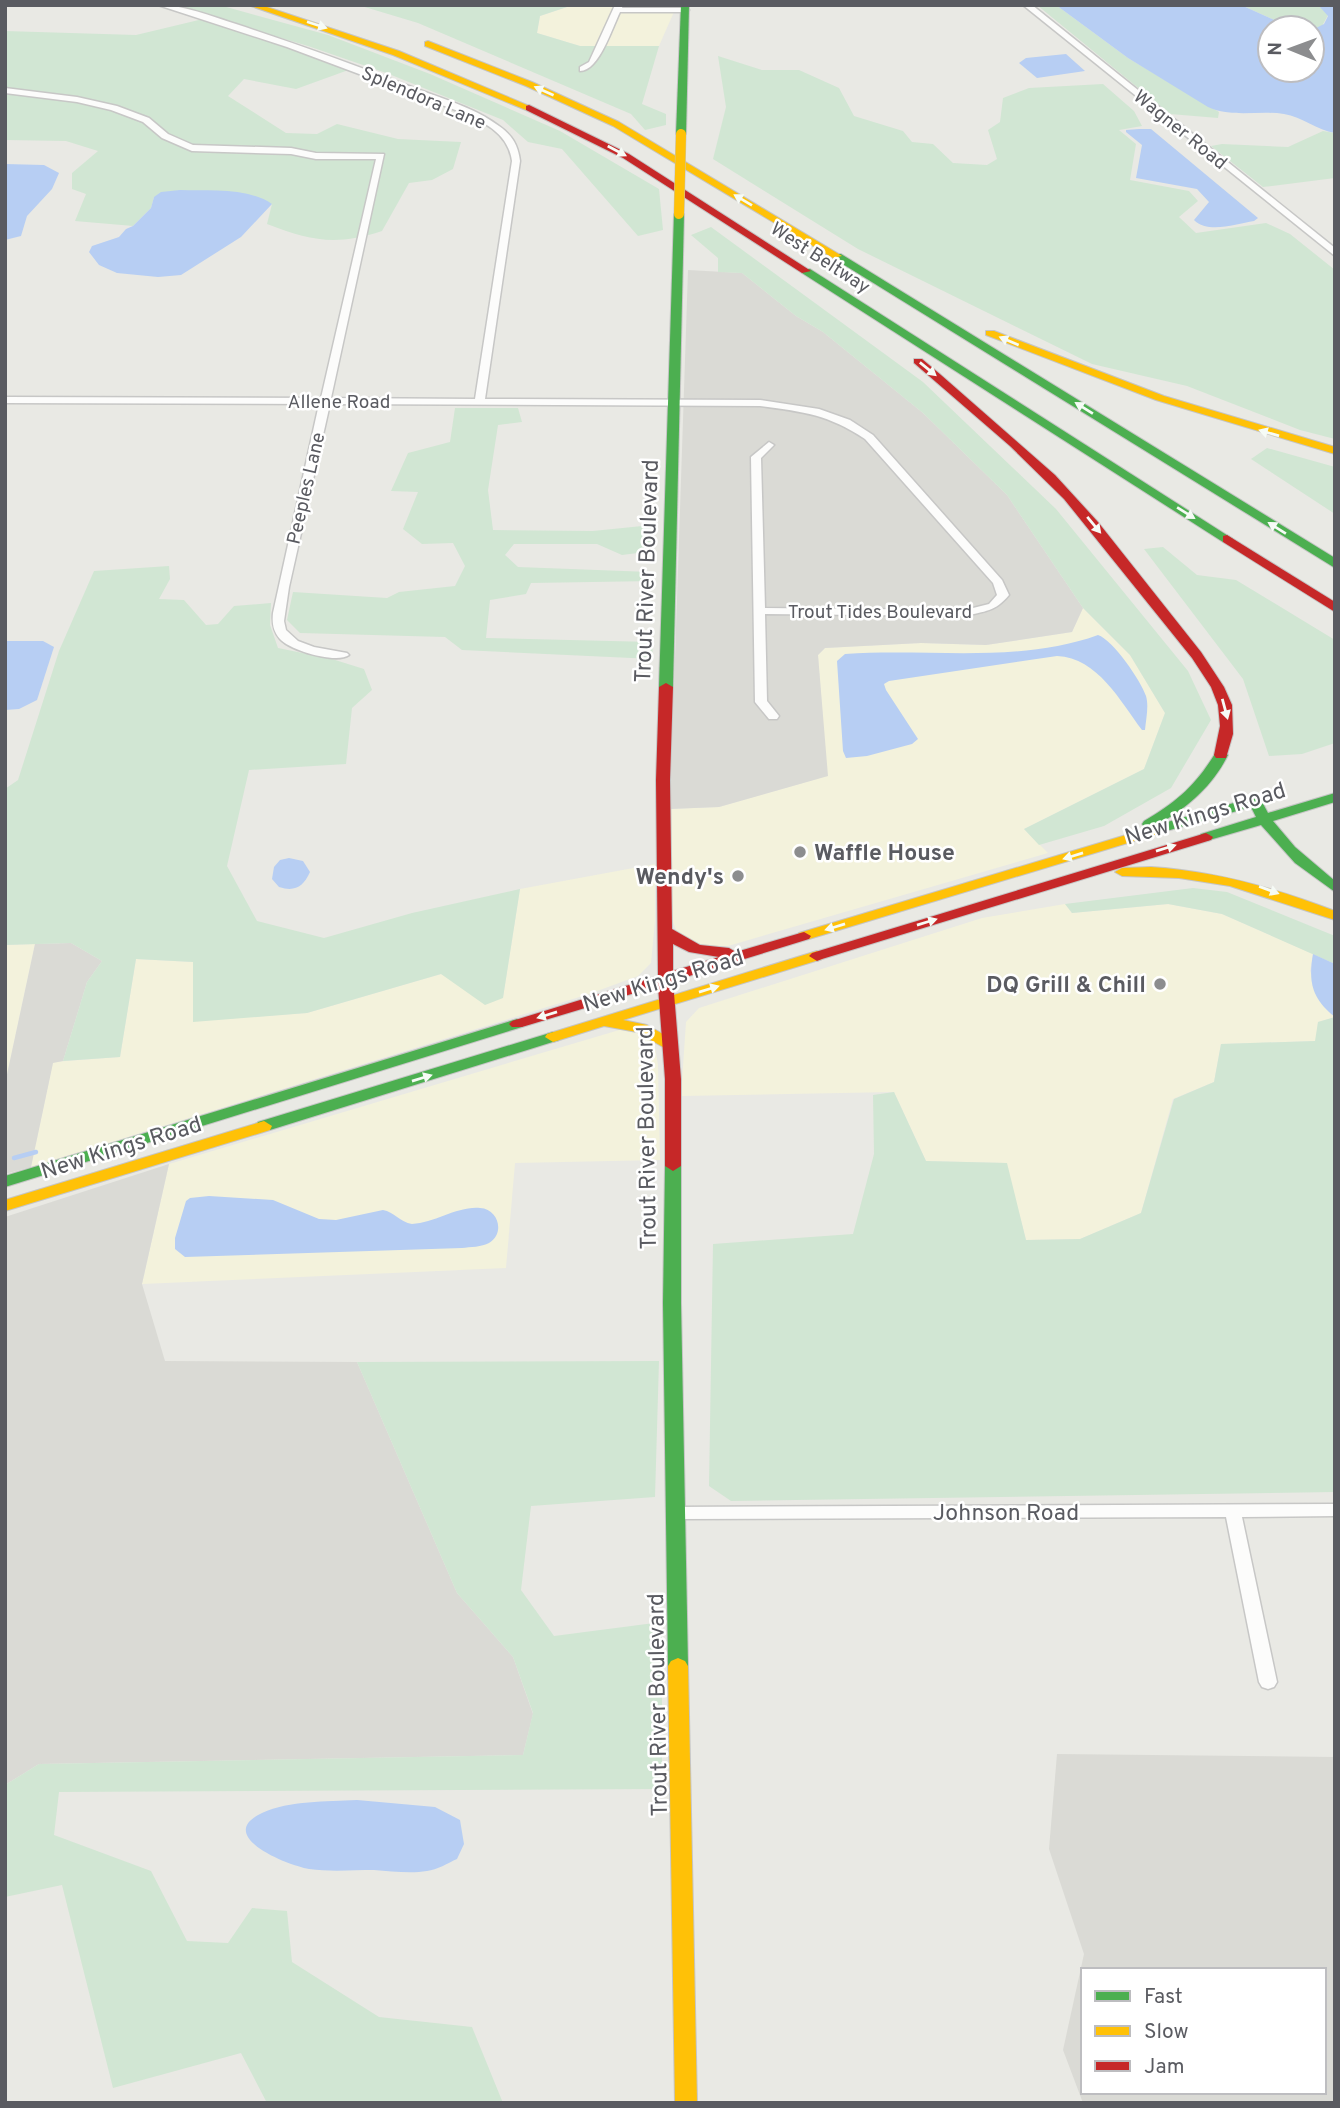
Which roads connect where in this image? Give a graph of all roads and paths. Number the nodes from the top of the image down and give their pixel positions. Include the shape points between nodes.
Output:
1 (162, 5) edge
2 (252, 5) edge
3 (1027, 5) edge
4 (619, 8) edge
5 (685, 8) edge
6 (408, 37) dead end
7 (583, 69) dead end
8 (5, 90) edge
9 (1335, 253) edge
10 (797, 267) junction
11 (902, 295) junction
12 (5, 400) edge
13 (326, 401) junction
14 (480, 401) junction
15 (673, 402) junction
16 (769, 445) dead end
17 (1335, 451) edge
18 (1335, 564) edge
19 (1335, 608) edge
20 (761, 611) junction
21 (342, 655) dead end
22 (773, 716) dead end
23 (1335, 797) edge
24 (1261, 819) junction
25 (1112, 844) junction
26 (1081, 874) junction
27 (1335, 888) edge
28 (1335, 916) edge
29 (664, 930) junction
30 (749, 953) junction
31 (665, 978) junction
32 (666, 1003) junction
33 (601, 1023) junction
34 (669, 1044) junction
35 (449, 1045) junction
36 (223, 1115) junction
37 (236, 1135) junction
38 (5, 1182) edge
39 (47, 1193) junction
40 (5, 1206) edge
41 (1335, 1510) edge
42 (1233, 1511) junction
43 (676, 1513) junction
44 (1268, 1682) dead end
45 (686, 2103) edge

1 - 14 street, Splendora Lane via 346,63 473,116 510,140 516,161
2 -> 10 main road, West Beltway via 370,43 539,112 626,156
3 - 9 street, Wagner Road
4 - 5 street
4 - 7 street via 592,63
5 - 15 main road, Trout River Boulevard, bridge
11 -> 6 main road, West Beltway via 616,124
8 - 13 street, Peeples Lane via 138,116 187,150 381,156
10 -> 19 main road, West Beltway
10 -> 25 main road via 1025,452 1116,551 1210,676 1223,700 1228,723 1223,752 1213,771 1206,782 1160,818
17 -> 11 main road via 1121,386
18 -> 11 main road, West Beltway
12 - 13 street, Allene Road
13 - 14 street, Allene Road
13 - 21 street, Peeples Lane via 278,621 293,643
14 - 15 street, Allene Road
15 - 20 street, Trout Tides Boulevard via 789,405 846,422 869,437 999,582 1003,595 993,606 965,613
15 - 29 main road, Trout River Boulevard via 663,780
16 - 20 street via 757,457
20 - 22 street via 761,702
23 - 24 main road, New Kings Road
24 - 25 main road, New Kings Road via 1262,799
26 -> 24 main road, New Kings Road
24 - 27 main road via 1276,840
25 -> 30 main road, New Kings Road
26 -> 28 main road via 1147,870 1225,876
32 -> 26 main road, New Kings Road
29 - 30 main road via 693,950
29 - 31 main road, Trout River Boulevard
30 - 31 main road, New Kings Road
31 - 32 main road, Trout River Boulevard
31 -> 35 main road, New Kings Road
32 - 33 main road, New Kings Road
32 - 34 main road, Trout River Boulevard
33 - 34 main road via 643,1027
37 -> 33 main road, New Kings Road
34 - 43 main road, Trout River Boulevard
35 - 36 main road, New Kings Road
35 - 37 main road via 370,1082 246,1120
36 - 38 main road, New Kings Road
36 - 39 main road via 205,1132 135,1154
37 - 39 main road, New Kings Road
39 - 40 main road, New Kings Road
41 - 42 street, Johnson Road
42 - 43 street, Johnson Road
42 - 44 street
43 - 45 main road, Trout River Boulevard

